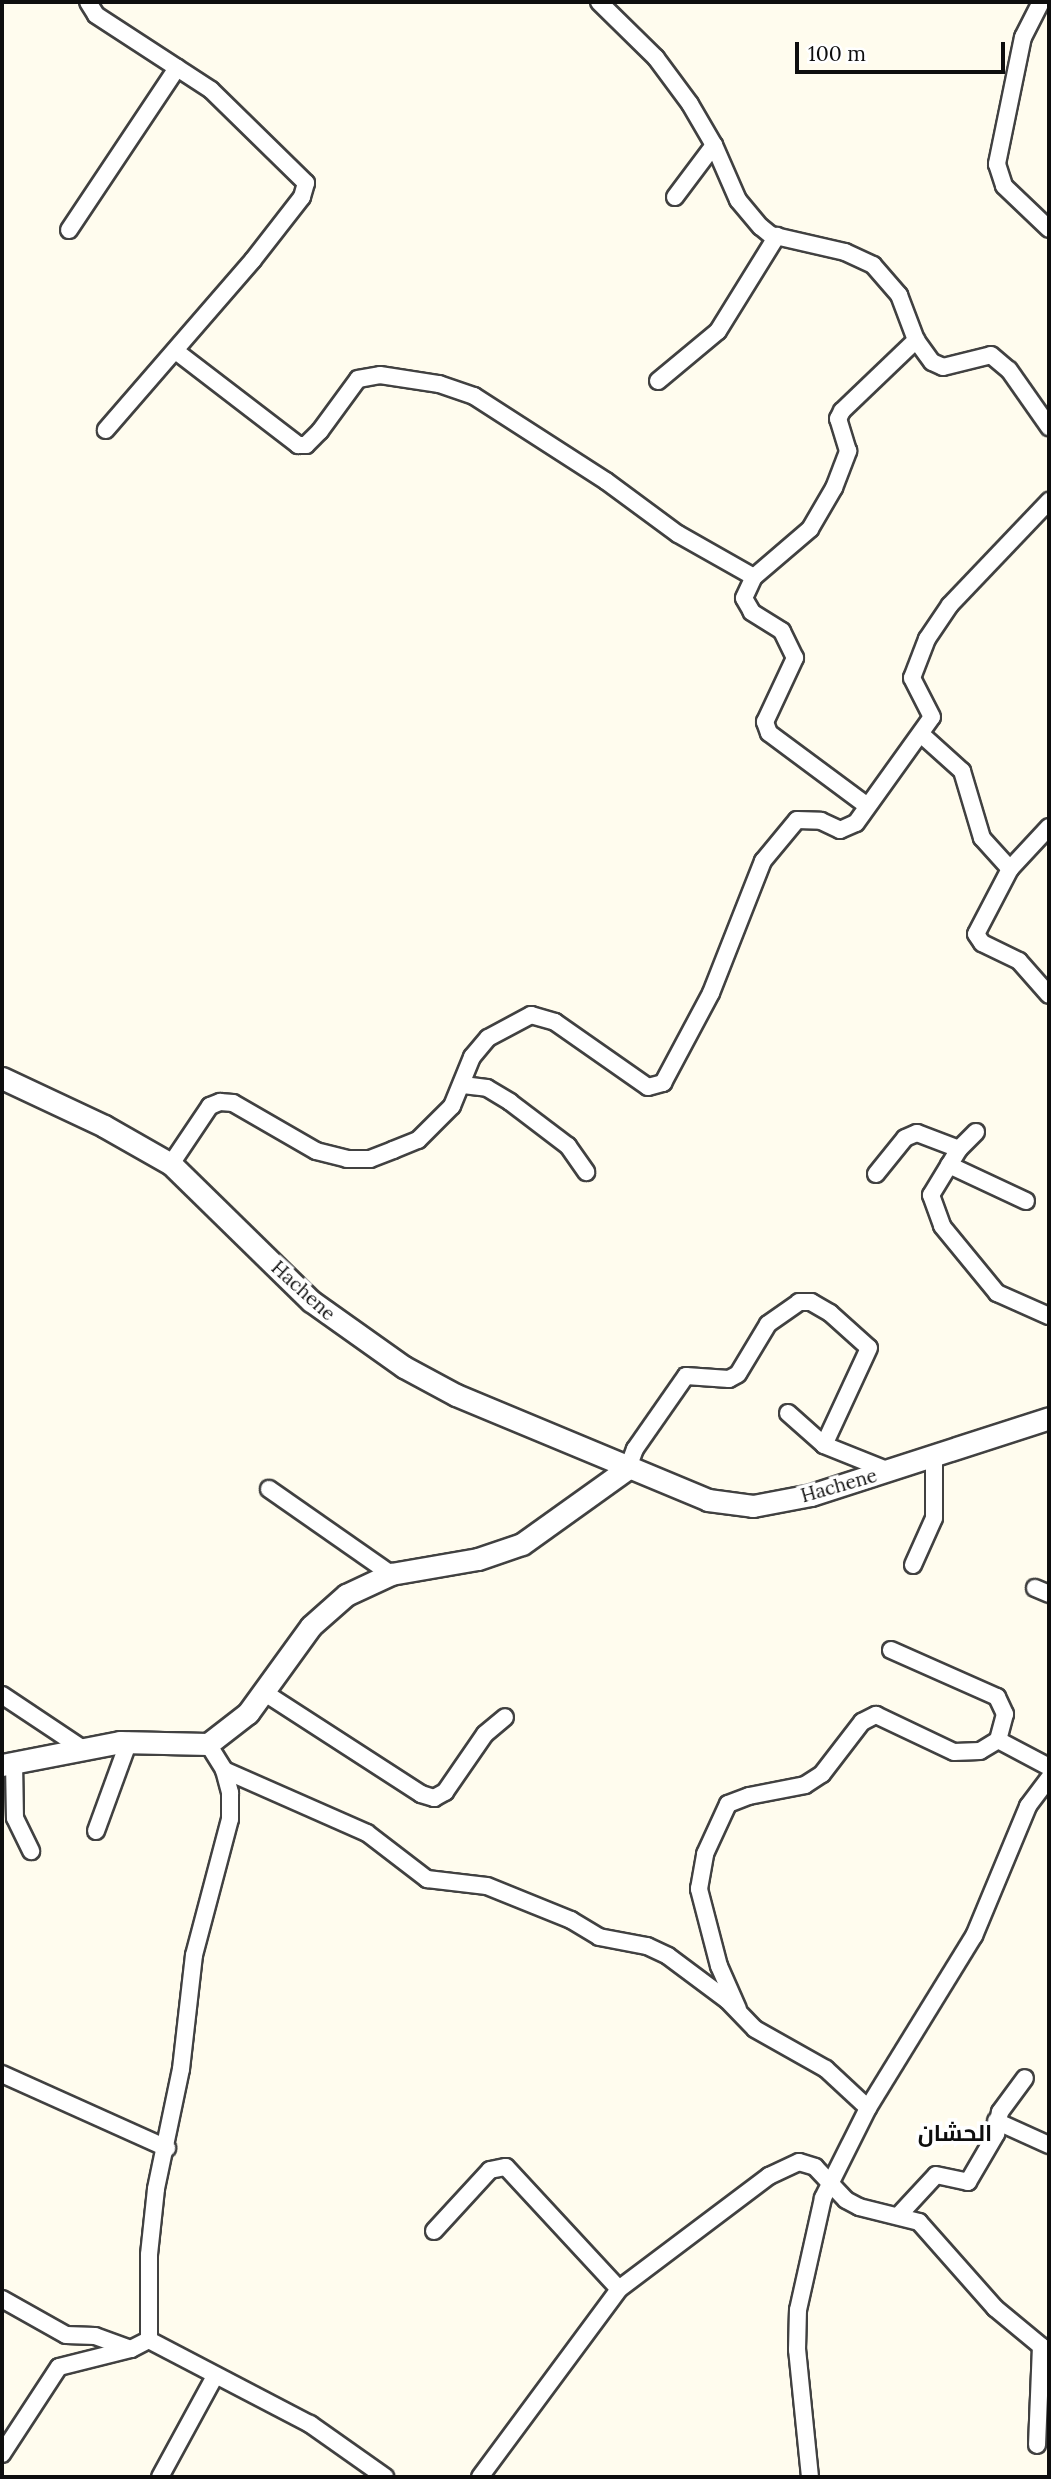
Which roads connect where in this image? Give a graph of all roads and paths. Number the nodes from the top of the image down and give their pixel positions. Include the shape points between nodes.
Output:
1 (88, 2) edge
2 (599, 2) edge
3 (1041, 2) edge
4 (177, 68) junction
5 (715, 145) junction
6 (674, 197) dead end
7 (1049, 229) edge
8 (69, 230) dead end
9 (777, 236) junction
10 (916, 340) junction
11 (177, 352) junction
12 (658, 381) dead end
13 (1049, 427) edge
14 (106, 430) dead end
15 (1049, 501) edge
16 (754, 577) junction
17 (922, 735) junction
18 (866, 804) junction
19 (1049, 827) edge
20 (1010, 869) junction
21 (1049, 995) edge
22 (2, 1079) edge
23 (463, 1085) junction
24 (976, 1132) dead end
25 (959, 1149) junction
26 (171, 1164) junction
27 (949, 1165) junction
28 (586, 1172) dead end
29 (876, 1174) dead end
30 (1026, 1201) dead end
31 (1049, 1316) edge
32 (788, 1413) dead end
33 (1049, 1418) edge
34 (824, 1445) junction
35 (934, 1455) junction
36 (628, 1468) junction
37 (889, 1471) junction
38 (269, 1489) dead end
39 (913, 1565) dead end
40 (391, 1574) junction
41 (891, 1650) dead end
42 (265, 1693) junction
43 (2, 1695) edge
44 (505, 1717) dead end
45 (998, 1740) junction
46 (129, 1741) junction
47 (208, 1744) junction
48 (80, 1747) junction
49 (8, 1763) edge
50 (1049, 1767) edge
51 (224, 1770) junction
52 (1049, 1778) edge
53 (96, 1831) dead end
54 (31, 1851) dead end
55 (740, 2015) junction
56 (2, 2074) edge
57 (1025, 2078) dead end
58 (867, 2108) junction
59 (996, 2121) junction
60 (1046, 2144) edge
61 (167, 2148) junction
62 (1049, 2161) edge
63 (832, 2181) junction
64 (899, 2215) junction
65 (434, 2231) dead end
66 (619, 2289) junction
67 (2, 2299) edge
68 (149, 2340) junction
69 (131, 2350) junction
70 (215, 2376) junction
71 (1037, 2445) dead end
72 (2, 2454) edge
73 (382, 2476) edge
74 (160, 2477) edge
75 (480, 2477) edge
76 (810, 2477) edge

1 - 4 street via 96,15
2 - 5 street via 656,58
3 - 7 street via 1023,37 997,164 1004,186
4 - 8 street
4 - 11 street via 211,90 306,183 302,197
5 - 6 street
5 - 9 street via 738,200 761,227
9 - 10 street via 845,252 873,265 899,295
9 - 12 street via 729,317
10 - 13 street via 939,366 991,355 1009,370
10 - 16 street via 842,411 838,419 848,452 834,488 798,543
11 - 14 street
11 - 16 street via 298,445 306,445 320,431 358,379 380,375 415,380 474,396 678,534
15 - 17 street via 950,605 926,639 912,678 932,717
16 - 18 street via 746,604 782,631 795,658 766,728
17 - 18 street
17 - 20 street via 962,772 982,838
18 - 23 street via 846,830 806,818 789,827 776,842 753,877 711,993 658,1087 641,1083 555,1023 531,1015 488,1038 472,1057
19 - 20 street
20 - 21 street via 986,911 978,939 1019,961
22 - 26 street, Hachene via 104,1126
23 - 26 street via 452,1106 418,1140 370,1159 316,1151 233,1103 220,1102 210,1107
23 - 28 street via 487,1088 510,1102 568,1146
24 - 25 street
25 - 27 street
25 - 29 street via 918,1133 905,1138
26 - 36 street, Hachene via 282,1275 373,1347 456,1395
27 - 30 street
27 - 31 street via 931,1195 942,1226 997,1293
32 - 34 street
33 - 35 street, Hachene
34 - 36 street via 869,1348 830,1313 811,1302 799,1303 768,1324 737,1374 729,1379 686,1376 635,1449
34 - 37 street
35 - 37 street, Hachene
35 - 39 street via 934,1518
36 - 37 street, Hachene via 708,1500 753,1506 811,1495
36 - 40 street via 522,1544 478,1559
38 - 40 street
40 - 42 street via 352,1591 321,1614
41 - 45 street via 997,1697 1005,1714
42 - 44 street via 434,1798 445,1792 485,1734
42 - 47 street via 230,1730
43 - 48 street
45 - 50 street
45 - 55 street via 980,1751 954,1752 876,1715 862,1722 822,1774 805,1785 728,1804 705,1854 699,1889 719,1966
46 - 47 street
46 - 48 street
46 - 53 street
47 - 51 street
48 - 49 street
49 - 54 street via 15,1818
51 - 55 street via 367,1833 427,1879 487,1886 572,1920 598,1937 656,1950 727,2000
51 - 61 street via 230,1819 194,1955
52 - 58 street via 1028,1806 974,1936
55 - 58 street via 755,2029 826,2070
56 - 61 street
57 - 59 street
58 - 63 street
59 - 60 street
59 - 64 street via 996,2134 968,2182 936,2175
60 - 62 street
61 - 68 street via 153,2221
63 - 64 street via 846,2200 859,2207 887,2217
63 - 66 street via 807,2163 788,2165
63 - 76 street via 811,2233 798,2310 797,2350
64 - 71 street via 919,2222 995,2308 1041,2346
65 - 66 street via 490,2170 506,2167
66 - 75 street
67 - 69 street via 66,2335 95,2336
68 - 69 street
68 - 70 street
69 - 72 street via 60,2367
70 - 73 street via 310,2424
70 - 74 street

